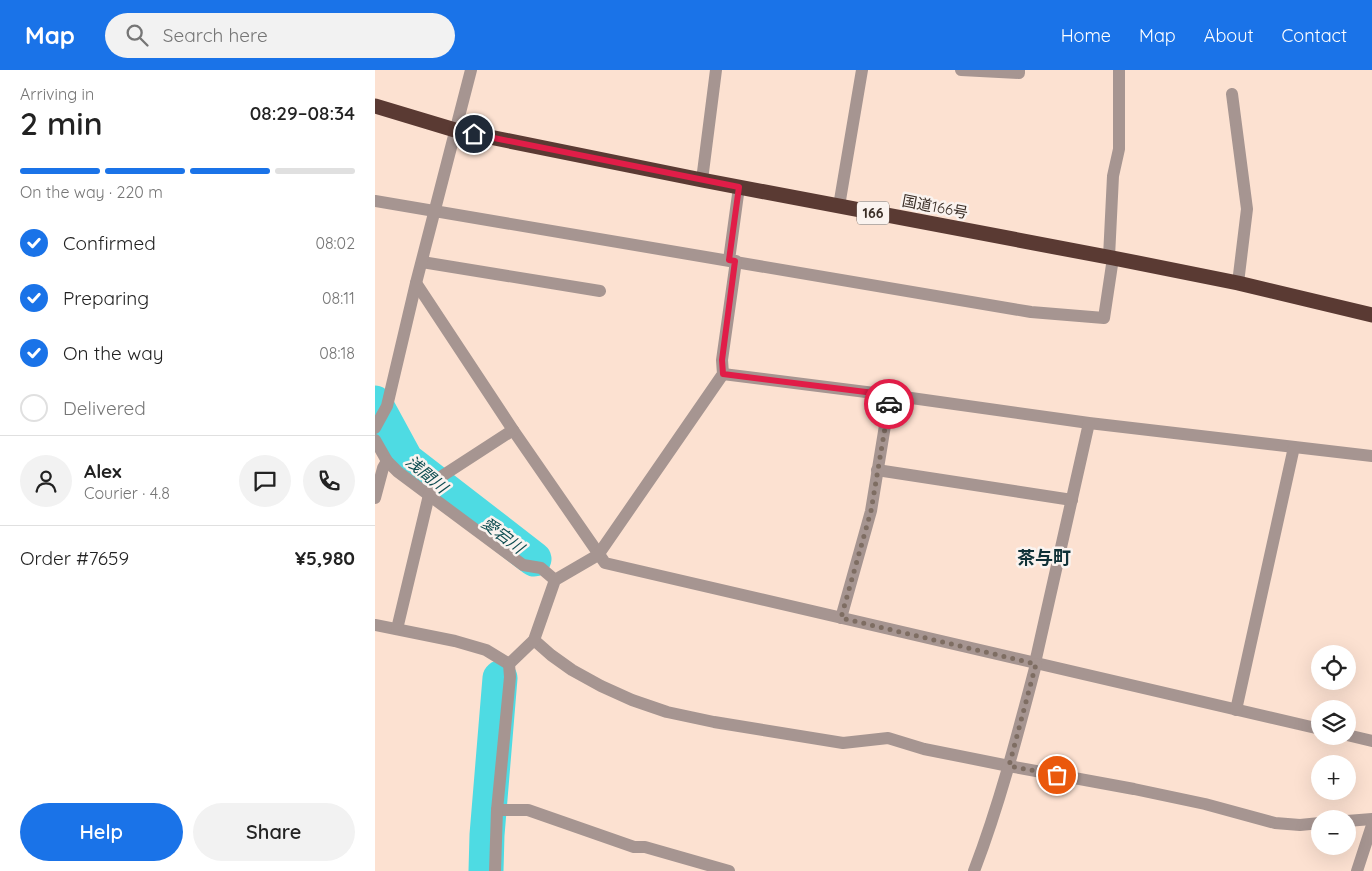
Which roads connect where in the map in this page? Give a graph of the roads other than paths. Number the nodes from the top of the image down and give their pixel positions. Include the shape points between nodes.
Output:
1 (471, 70) edge
2 (716, 70) edge
3 (862, 70) edge
4 (961, 70) edge
5 (1019, 70) edge
6 (1119, 70) edge
7 (1232, 94) dead end
8 (375, 106) edge
9 (455, 130) junction
10 (703, 180) junction
11 (739, 187) junction
12 (375, 201) edge
13 (839, 206) junction
14 (435, 210) junction
15 (1111, 258) junction
16 (732, 260) junction
17 (421, 262) junction
18 (416, 283) junction
19 (1238, 283) junction
20 (600, 290) dead end
21 (1372, 315) edge
22 (723, 374) junction
23 (890, 395) junction
24 (1089, 423) junction
25 (375, 428) edge
26 (513, 430) junction
27 (375, 440) edge
28 (1294, 447) junction
29 (1372, 456) edge
30 (387, 462) junction
31 (877, 470) junction
32 (430, 493) junction
33 (375, 498) edge
34 (1072, 500) junction
35 (598, 555) junction
36 (555, 580) junction
37 (841, 618) junction
38 (375, 625) edge
39 (397, 629) junction
40 (534, 640) junction
41 (1035, 663) junction
42 (509, 664) junction
43 (1236, 710) junction
44 (1311, 727) edge
45 (1356, 737) edge
46 (1372, 741) edge
47 (1009, 766) junction
48 (497, 810) junction
49 (1372, 819) edge
50 (1356, 820) edge
51 (1311, 824) edge
52 (1372, 825) edge
53 (495, 871) edge
54 (728, 871) edge
55 (974, 871) edge
56 (1357, 871) edge

1 - 9 street
2 - 10 street
3 - 13 street
4 - 5 street via 1019,73
6 - 15 street via 1119,149 1113,176
7 - 19 street via 1247,209
8 - 9 highway, 国道166号 / 166
9 - 10 highway, 国道166号 / 166
9 - 14 street
10 - 11 highway, 国道166号 / 166
11 - 13 highway, 国道166号 / 166
11 - 16 street
12 - 14 street
13 - 15 highway, 国道166号 / 166
14 - 16 street
14 - 17 street
15 - 16 street via 1104,318 1031,312
15 - 19 highway, 国道166号 / 166
16 - 22 street
17 - 18 street
17 - 20 street
18 - 25 street via 387,406
18 - 26 street
19 - 21 highway, 国道166号 / 166
22 - 23 street
22 - 35 street
23 - 24 street
23 - 31 street
24 - 28 street
24 - 34 street
26 - 32 street via 439,478
26 - 35 street
27 - 30 street
28 - 29 street
28 - 43 street
30 - 32 street
30 - 33 street
31 - 34 street
31 - 37 street via 871,511
32 - 36 street via 523,565 541,568
32 - 39 street
34 - 41 street
35 - 36 street
35 - 37 street via 605,564
36 - 40 street
37 - 41 street
38 - 39 street
39 - 42 street via 486,650
40 - 42 street
40 - 47 street via 572,670 601,686 667,712 843,743 888,738 924,749
41 - 43 street
41 - 47 street
42 - 48 street
43 - 44 street
45 - 46 street
47 - 51 street via 1205,804 1275,822
47 - 55 street
48 - 53 street
48 - 54 street via 528,810 634,847 645,847
49 - 50 street
52 - 56 street

